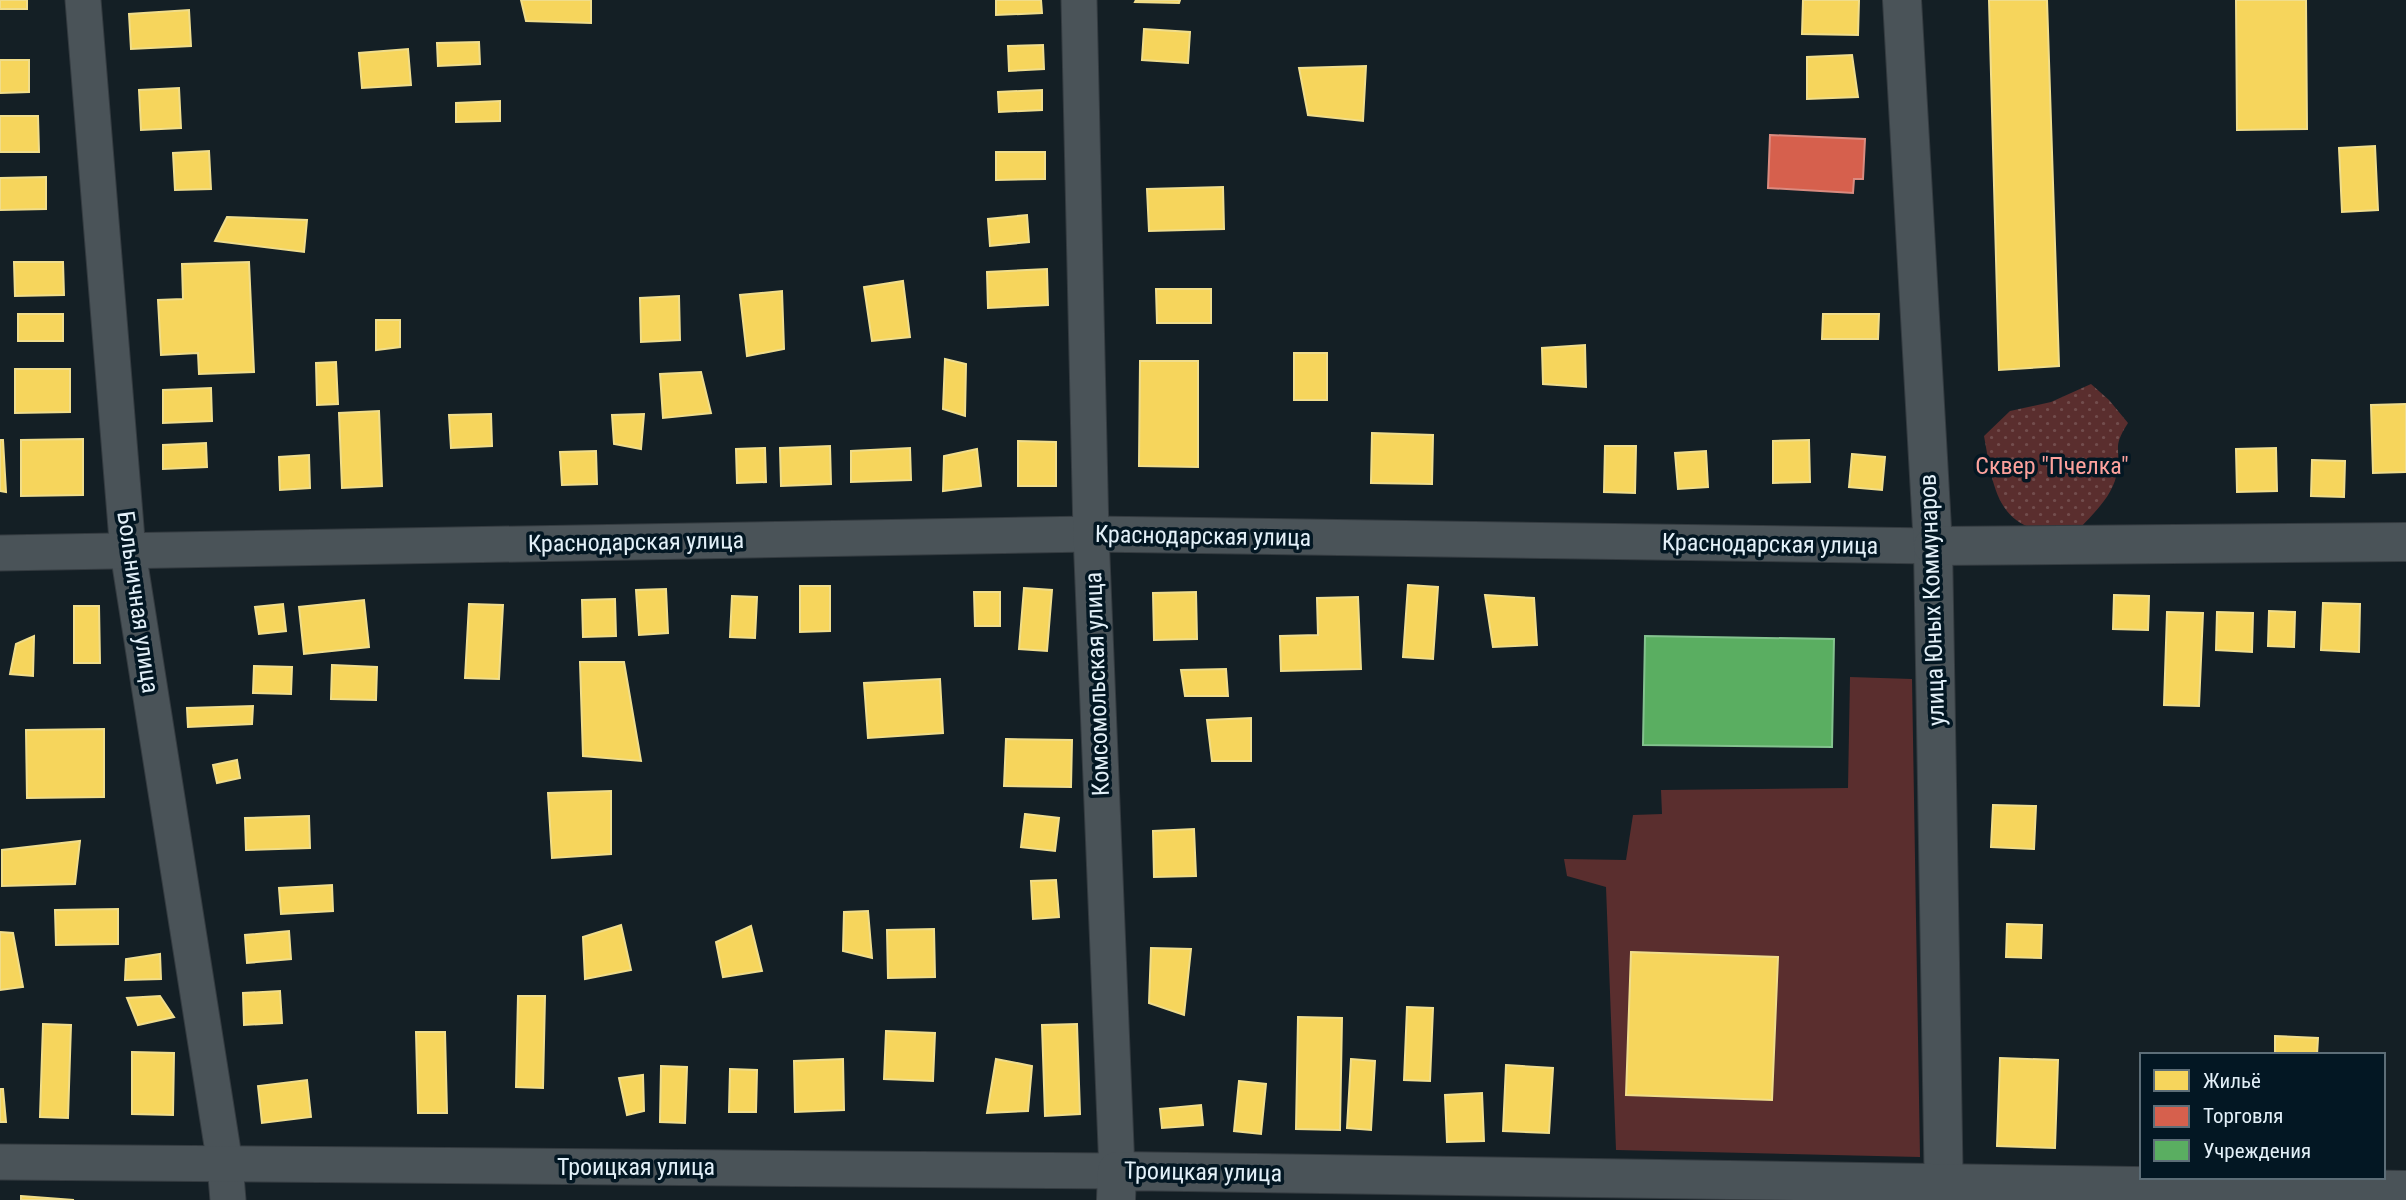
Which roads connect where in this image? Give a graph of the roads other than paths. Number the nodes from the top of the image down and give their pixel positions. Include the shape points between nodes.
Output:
1 (83, 0) edge
2 (1079, 0) edge
3 (1902, 0) edge
4 (1091, 534) junction
5 (2406, 542) edge
6 (1933, 546) junction
7 (128, 552) junction
8 (0, 553) edge
9 (0, 1162) edge
10 (225, 1164) junction
11 (1116, 1185) edge
12 (2406, 1189) edge
13 (1944, 1191) edge
14 (228, 1200) edge

1 - 7 street, Больничная улица
2 - 4 street, Комсомольская улица
3 - 6 street, улица Юных Коммунаров
4 - 6 street, Краснодарская улица
4 - 7 street, Краснодарская улица
4 - 11 street, Комсомольская улица
5 - 6 street, Краснодарская улица
6 - 13 street, улица Юных Коммунаров
7 - 8 street, Краснодарская улица
7 - 10 street, Больничная улица
9 - 10 street, Троицкая улица
10 - 11 street, Троицкая улица
10 - 14 street, Больничная улица
11 - 13 street, Троицкая улица
12 - 13 street, Троицкая улица

